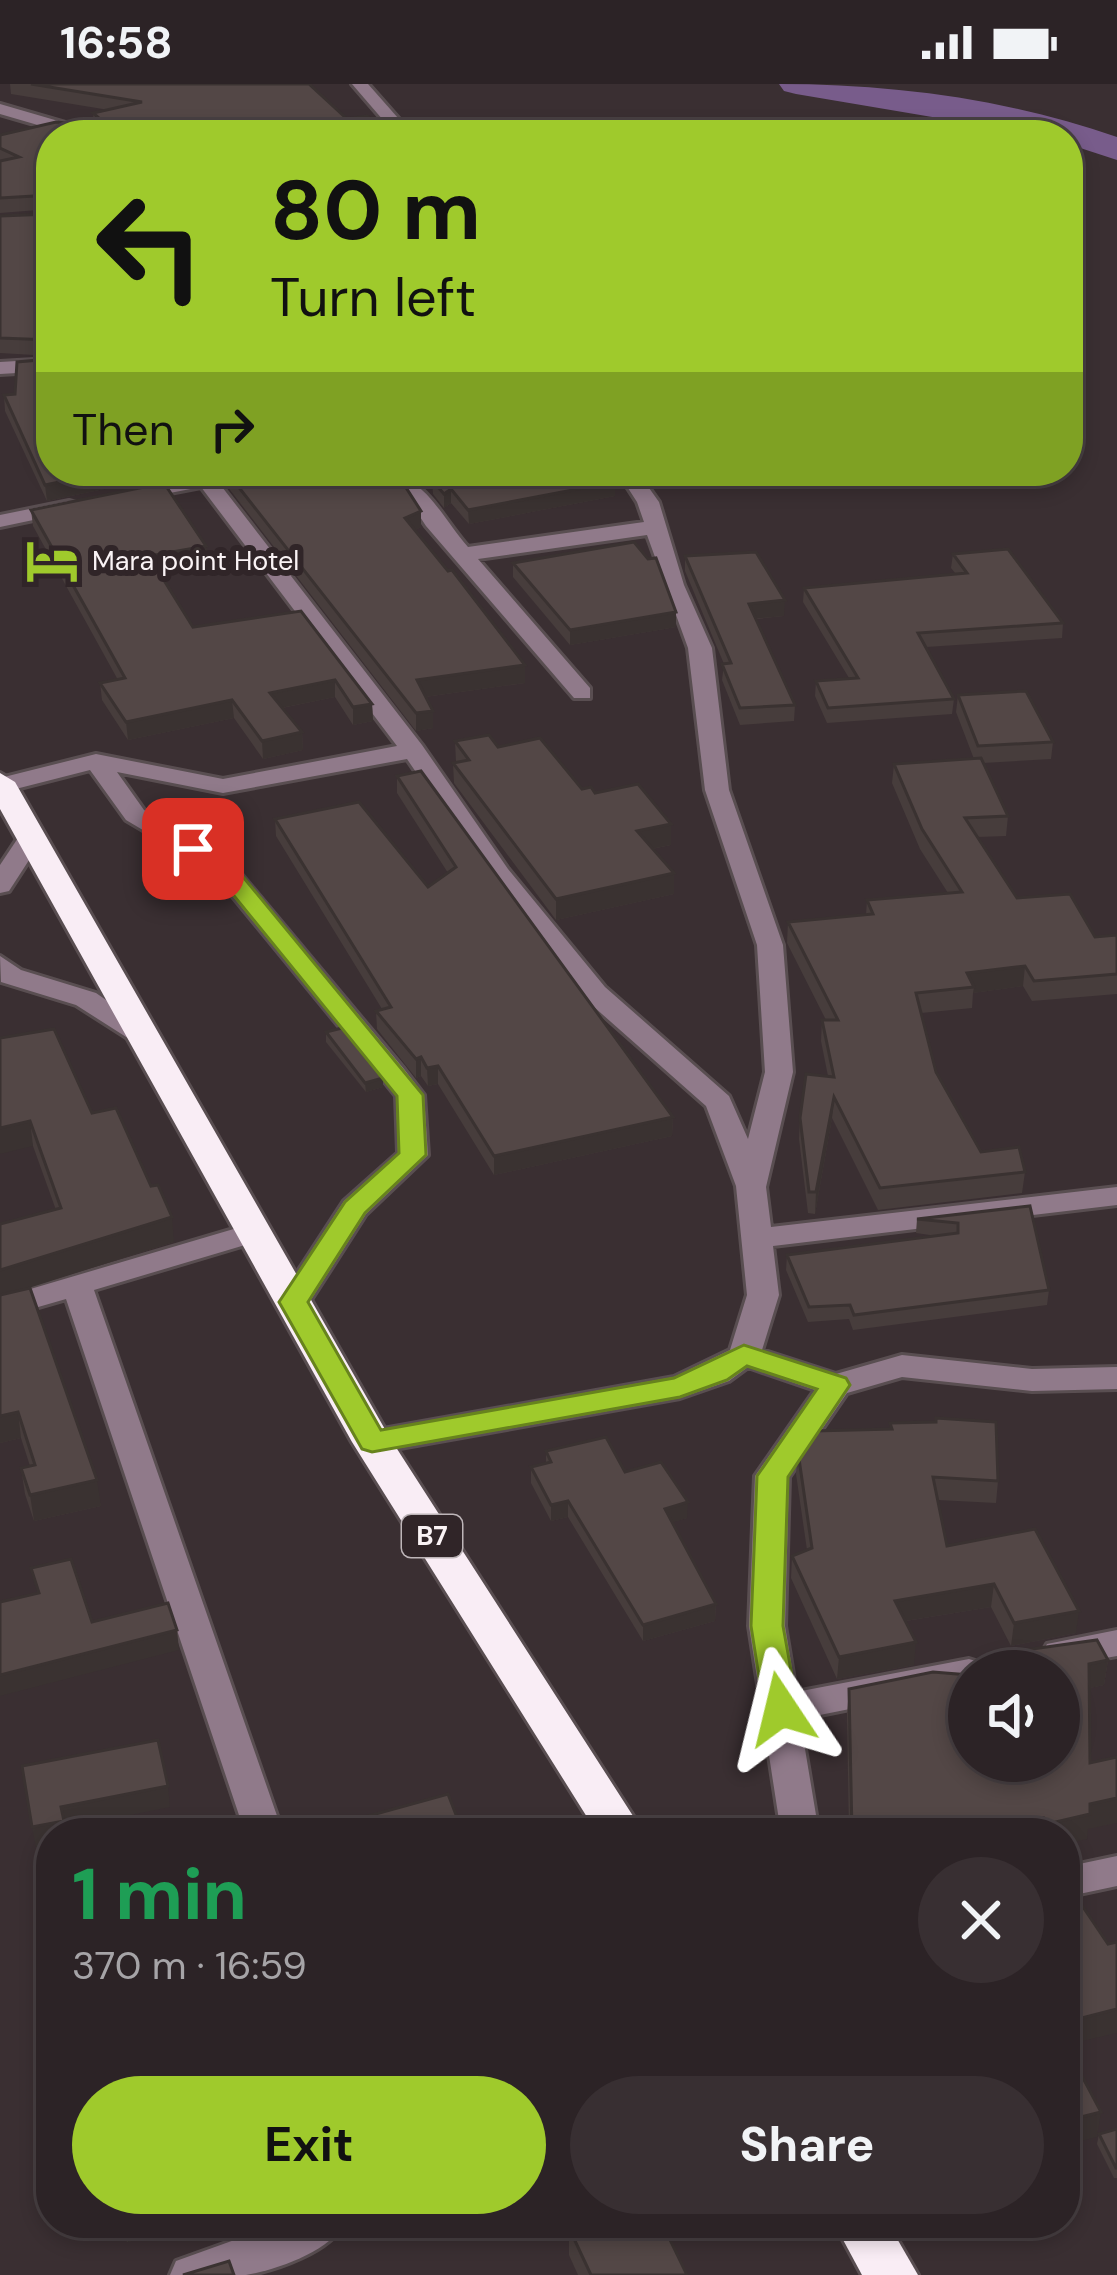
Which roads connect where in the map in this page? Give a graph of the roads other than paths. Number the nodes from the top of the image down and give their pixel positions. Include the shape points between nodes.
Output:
1 (360, 84) edge
2 (0, 109) edge
3 (38, 120) edge
4 (392, 120) edge
5 (36, 366) edge
6 (0, 368) edge
7 (160, 486) edge
8 (210, 486) edge
9 (410, 486) edge
10 (637, 486) edge
11 (114, 498) edge
12 (91, 502) edge
13 (0, 521) edge
14 (656, 526) junction
15 (464, 554) junction
16 (582, 693) dead end
17 (413, 750) junction
18 (95, 761) junction
19 (1, 785) edge
20 (31, 837) junction
21 (0, 885) edge
22 (0, 964) edge
23 (144, 1036) junction
24 (751, 1187) junction
25 (1117, 1196) edge
26 (254, 1232) junction
27 (759, 1238) junction
28 (78, 1288) junction
29 (294, 1302) junction
30 (0, 1308) edge
31 (744, 1354) junction
32 (1117, 1378) edge
33 (835, 1385) junction
34 (372, 1442) junction
35 (1117, 1643) edge
36 (1079, 1650) edge
37 (948, 1675) edge
38 (781, 1709) junction
39 (259, 1818) edge
40 (611, 1818) edge
41 (798, 1818) edge
42 (1117, 1871) edge
43 (1080, 1879) edge
44 (289, 2238) edge
45 (869, 2238) edge
46 (192, 2275) edge
47 (891, 2275) edge

1 - 4 street
2 - 3 street
5 - 6 street
7 - 11 street
8 - 17 street
9 - 15 street
10 - 14 street
12 - 13 street
14 - 15 street
14 - 24 street via 700,647 717,790 770,946 779,1072
15 - 16 street
17 - 18 street via 223,786
17 - 24 street via 499,875 595,993 719,1102
18 - 19 street
18 - 29 street via 136,815 221,866 410,1095 412,1155 355,1208
19 - 20 highway, B7
20 - 21 street
20 - 23 highway, B7
22 - 23 street via 11,976 86,999
23 - 26 highway, B7
24 - 27 street
25 - 27 street
26 - 28 street
26 - 29 highway, B7
27 - 31 street via 763,1295
28 - 30 street
28 - 39 street
29 - 34 highway, B7
31 - 33 street
31 - 34 street via 680,1387
32 - 33 street via 1032,1380 902,1366
33 - 38 street via 772,1476 767,1626
34 - 40 highway, B7
35 - 36 street
37 - 38 street
38 - 41 street
42 - 43 street
44 - 46 street
45 - 47 highway

